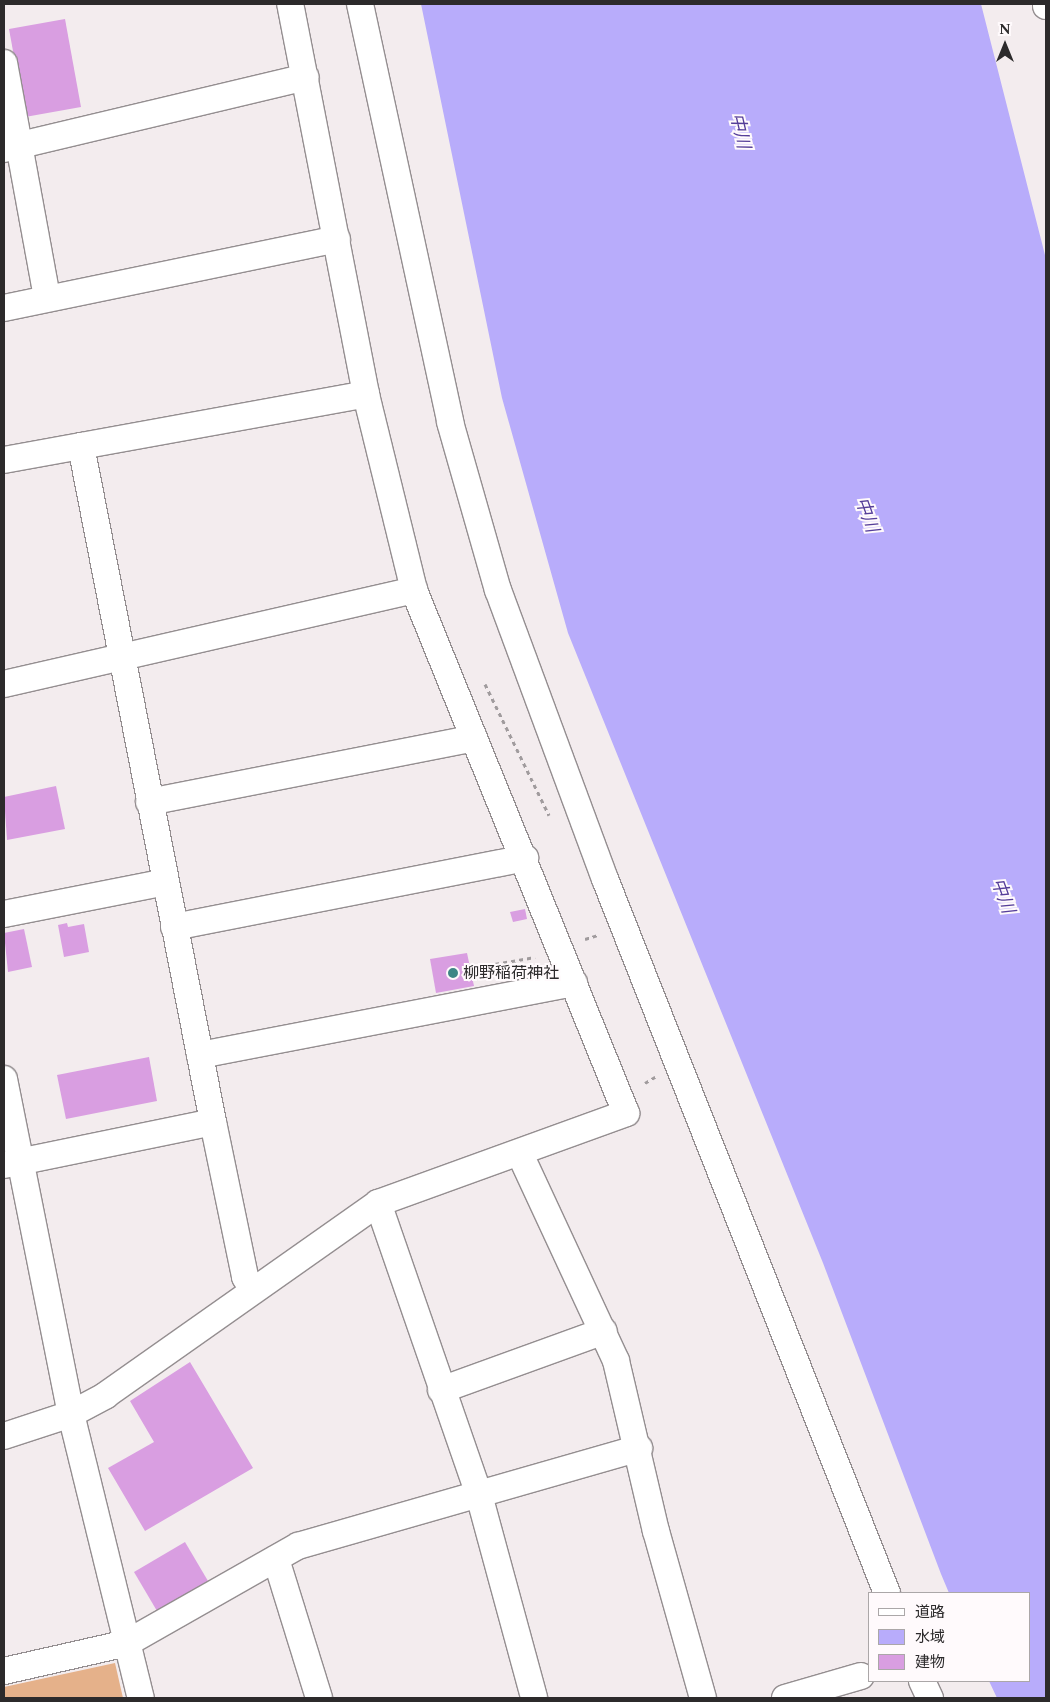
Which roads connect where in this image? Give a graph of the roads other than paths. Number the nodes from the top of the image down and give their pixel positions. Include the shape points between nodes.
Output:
1 (290, 4) edge
2 (360, 4) edge
3 (4, 63) edge
4 (306, 78) junction
5 (12, 147) edge
6 (337, 239) junction
7 (48, 298) junction
8 (4, 308) edge
9 (366, 394) junction
10 (81, 446) junction
11 (4, 460) edge
12 (414, 590) junction
13 (120, 658) junction
14 (4, 684) edge
15 (474, 738) junction
16 (149, 802) junction
17 (525, 858) junction
18 (165, 882) junction
19 (4, 914) edge
20 (174, 927) junction
21 (574, 982) junction
22 (200, 1055) junction
23 (4, 1079) edge
24 (212, 1122) junction
25 (520, 1154) junction
26 (12, 1162) edge
27 (378, 1203) junction
28 (253, 1290) junction
29 (604, 1331) junction
30 (442, 1390) junction
31 (71, 1414) junction
32 (4, 1436) edge
33 (639, 1448) junction
34 (479, 1495) junction
35 (276, 1559) junction
36 (887, 1592) edge
37 (127, 1643) junction
38 (4, 1671) edge
39 (861, 1676) dead end
40 (922, 1682) edge
41 (141, 1698) edge
42 (319, 1698) edge
43 (534, 1698) edge
44 (703, 1698) edge
45 (785, 1698) edge
46 (930, 1698) edge

1 - 4 street
2 - 36 street via 468,498 532,690
3 - 5 street
4 - 5 street
4 - 6 street
5 - 7 street
6 - 7 street
6 - 9 street
7 - 8 street
9 - 10 street
9 - 12 street
10 - 11 street
10 - 13 street
12 - 13 street
12 - 15 street
13 - 14 street
13 - 16 street
15 - 16 street
15 - 17 street
16 - 18 street
17 - 20 street
17 - 21 street
18 - 19 street
18 - 20 street
20 - 22 street
21 - 22 street
21 - 25 street via 626,1113
22 - 24 street
23 - 26 street
24 - 26 street
24 - 28 street via 245,1278
25 - 27 street
25 - 29 street
26 - 31 street
27 - 28 street
27 - 30 street
28 - 31 street via 106,1395
29 - 30 street
29 - 33 street
30 - 34 street
31 - 32 street
31 - 37 street
33 - 34 street
33 - 44 street via 656,1531
34 - 35 street via 298,1546
34 - 43 street
35 - 37 street
35 - 42 street
37 - 38 street
37 - 41 street
39 - 45 street
40 - 46 street

